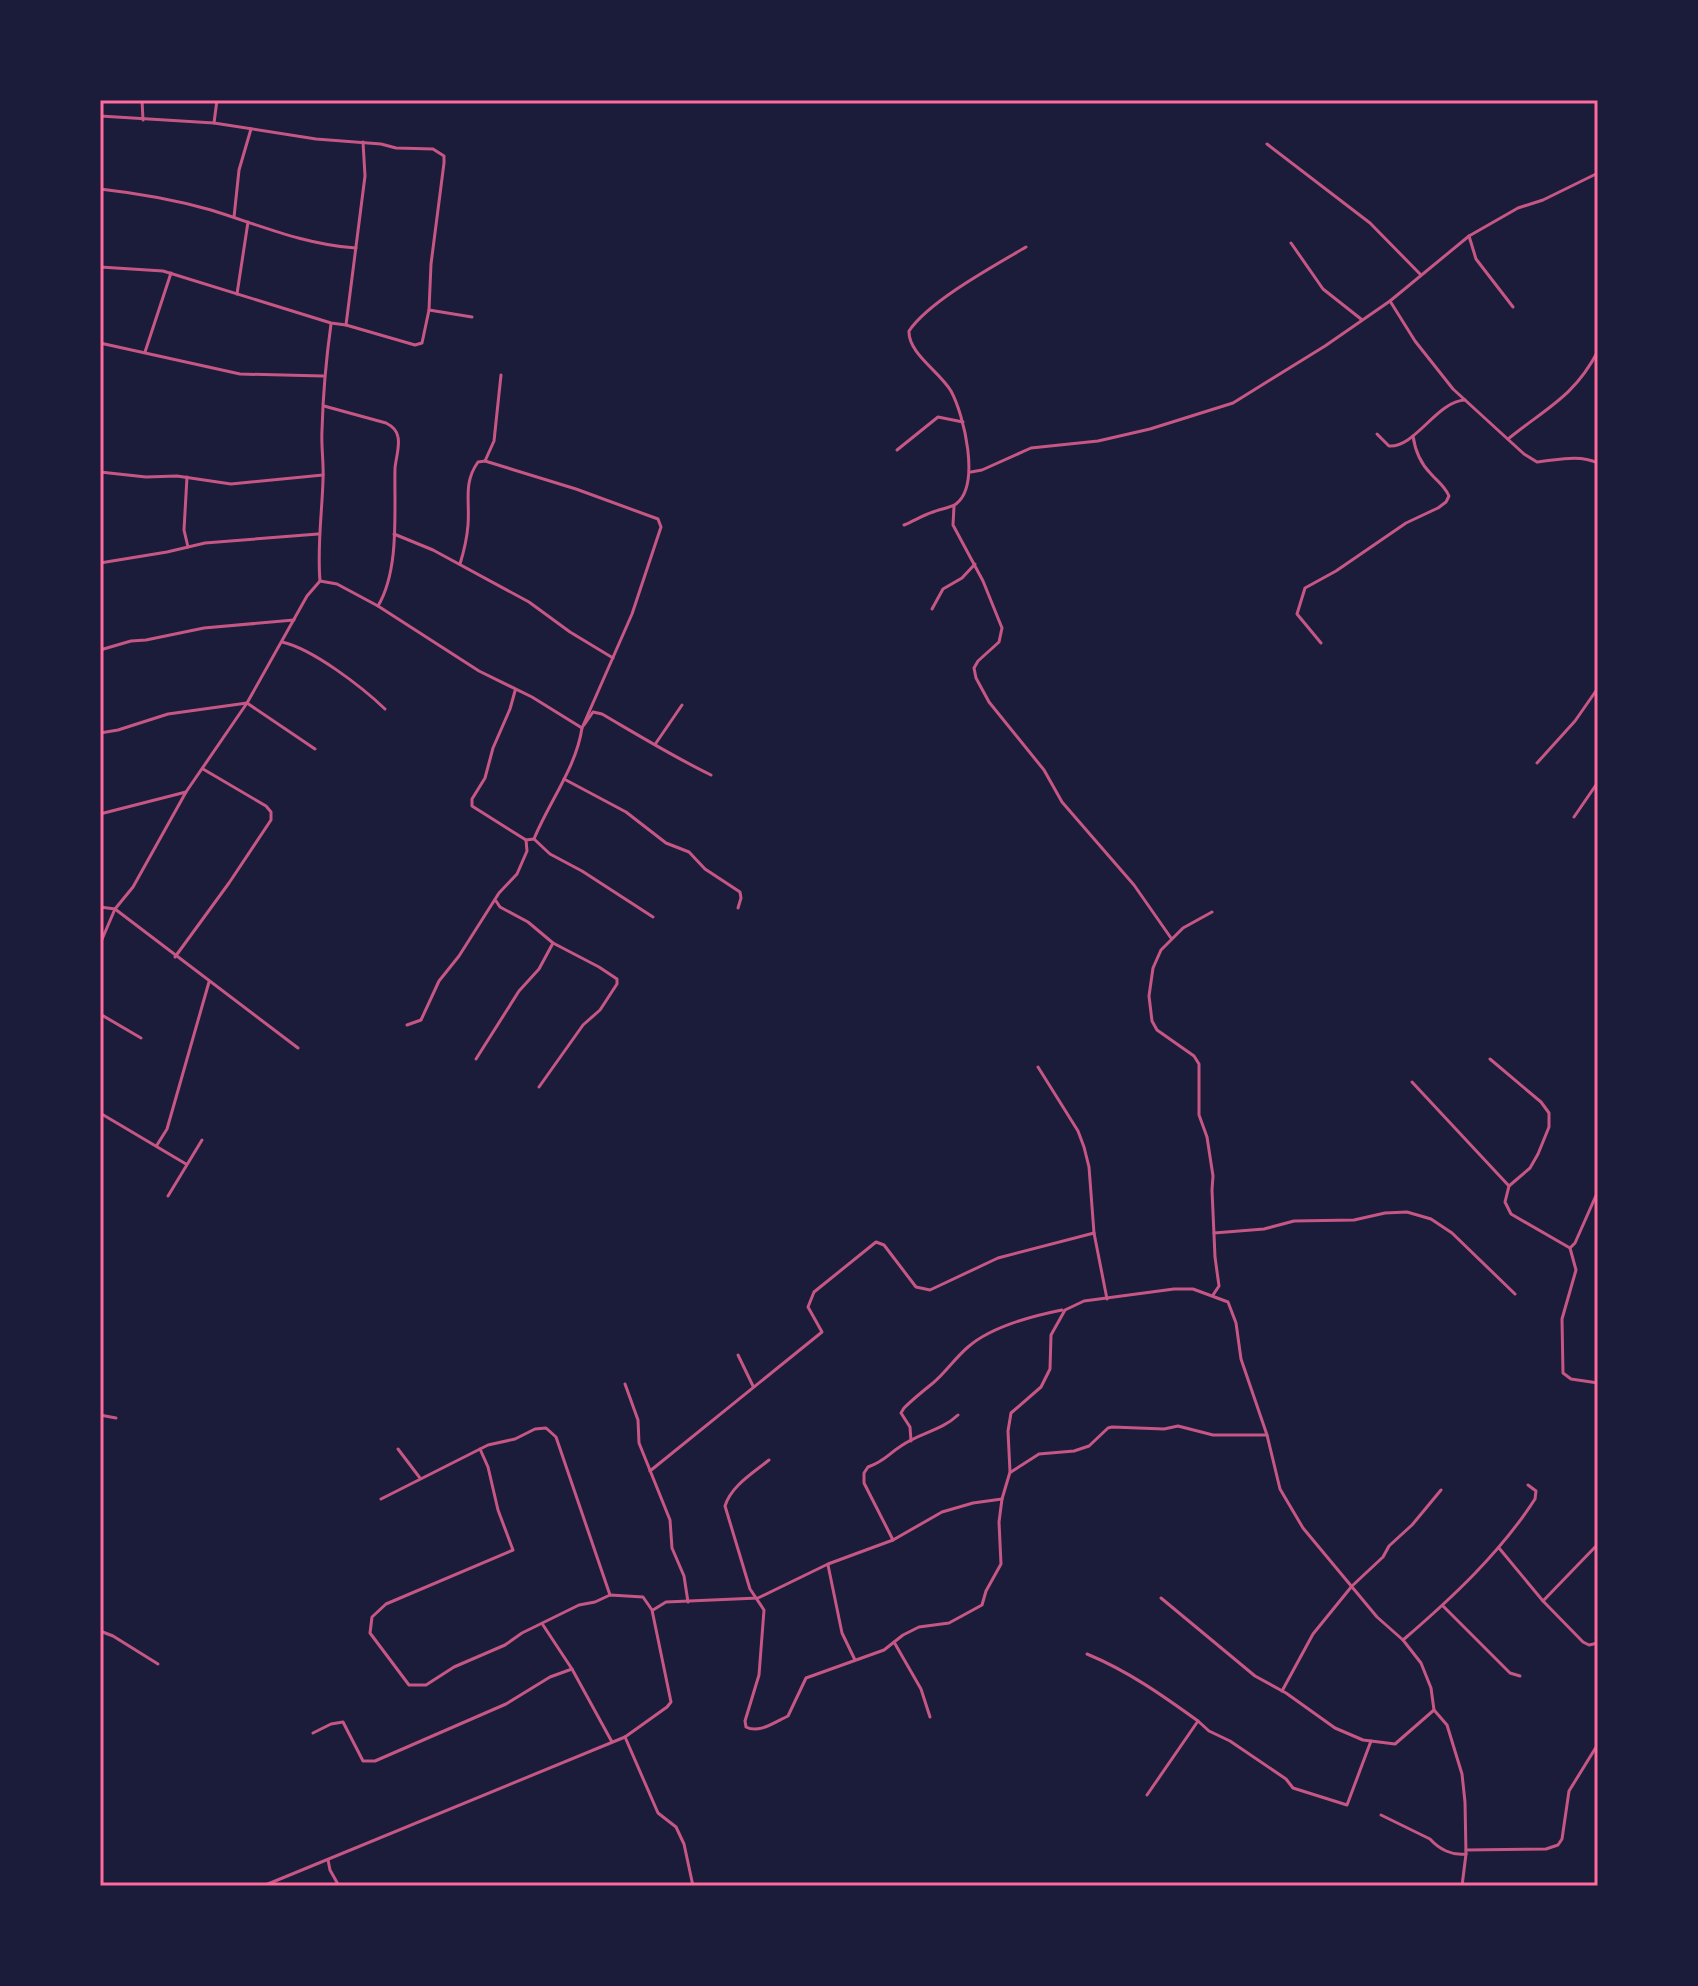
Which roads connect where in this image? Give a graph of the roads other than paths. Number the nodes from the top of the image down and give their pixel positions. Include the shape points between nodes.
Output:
1 (142, 100) edge
2 (217, 100) edge
3 (100, 116) edge
4 (143, 120) junction
5 (214, 123) junction
6 (251, 129) junction
7 (363, 142) junction
8 (1267, 144) dead end
9 (1598, 173) edge
10 (100, 189) edge
11 (234, 217) junction
12 (248, 222) junction
13 (1469, 236) junction
14 (1291, 243) dead end
15 (1026, 247) dead end
16 (356, 248) junction
17 (100, 267) edge
18 (171, 273) junction
19 (1421, 275) junction
20 (237, 294) junction
21 (1390, 301) junction
22 (1513, 307) dead end
23 (429, 310) junction
24 (472, 317) dead end
25 (1361, 319) junction
26 (331, 323) junction
27 (346, 325) junction
28 (100, 343) edge
29 (1598, 351) edge
30 (145, 352) junction
31 (501, 375) dead end
32 (323, 376) junction
33 (1453, 389) junction
34 (1465, 400) junction
35 (1453, 401) junction
36 (323, 406) junction
37 (963, 422) junction
38 (1377, 434) dead end
39 (1413, 436) junction
40 (1508, 439) junction
41 (897, 450) dead end
42 (485, 461) junction
43 (1598, 463) edge
44 (100, 472) edge
45 (971, 472) junction
46 (324, 475) junction
47 (187, 477) junction
48 (954, 506) junction
49 (904, 525) dead end
50 (319, 534) junction
51 (394, 534) junction
52 (188, 547) junction
53 (100, 563) edge
54 (460, 564) junction
55 (975, 564) junction
56 (320, 581) junction
57 (378, 606) junction
58 (932, 609) dead end
59 (294, 620) junction
60 (282, 642) junction
61 (1321, 643) dead end
62 (100, 650) edge
63 (613, 658) junction
64 (1598, 688) edge
65 (515, 691) junction
66 (247, 703) junction
67 (682, 705) dead end
68 (385, 709) dead end
69 (582, 728) junction
70 (100, 733) edge
71 (656, 743) junction
72 (315, 749) dead end
73 (1537, 763) dead end
74 (203, 769) junction
75 (711, 775) dead end
76 (564, 779) junction
77 (1598, 782) edge
78 (186, 792) junction
79 (100, 814) edge
80 (1574, 817) dead end
81 (534, 839) junction
82 (526, 840) junction
83 (496, 901) junction
84 (100, 907) edge
85 (738, 908) dead end
86 (115, 909) junction
87 (1212, 912) dead end
88 (653, 917) dead end
89 (1171, 938) junction
90 (553, 943) junction
91 (100, 944) edge
92 (175, 957) junction
93 (209, 981) junction
94 (100, 1014) edge
95 (407, 1025) dead end
96 (141, 1038) dead end
97 (298, 1048) dead end
98 (476, 1059) dead end
99 (1490, 1059) dead end
100 (1038, 1067) dead end
101 (1412, 1082) dead end
102 (539, 1087) dead end
103 (100, 1113) edge
104 (202, 1140) dead end
105 (157, 1145) junction
106 (186, 1164) junction
107 (1509, 1186) junction
108 (1598, 1191) edge
109 (168, 1196) dead end
110 (1094, 1233) junction
111 (1214, 1233) junction
112 (1570, 1248) junction
113 (1515, 1294) dead end
114 (1213, 1295) junction
115 (1107, 1299) junction
116 (1065, 1310) junction
117 (738, 1355) dead end
118 (1598, 1383) edge
119 (625, 1384) dead end
120 (753, 1386) junction
121 (100, 1415) edge
122 (958, 1415) dead end
123 (116, 1418) dead end
124 (1267, 1435) junction
125 (911, 1441) junction
126 (398, 1449) dead end
127 (480, 1449) junction
128 (769, 1460) dead end
129 (650, 1471) junction
130 (1010, 1472) junction
131 (420, 1478) junction
132 (1528, 1485) dead end
133 (1441, 1490) dead end
134 (381, 1499) dead end
135 (1002, 1499) junction
136 (893, 1540) junction
137 (1598, 1544) edge
138 (1499, 1548) junction
139 (828, 1564) junction
140 (1352, 1586) junction
141 (610, 1595) junction
142 (758, 1598) junction
143 (1161, 1598) dead end
144 (1543, 1601) junction
145 (688, 1602) junction
146 (1443, 1606) junction
147 (652, 1610) junction
148 (542, 1624) junction
149 (100, 1631) edge
150 (1403, 1640) junction
151 (894, 1642) junction
152 (1598, 1643) edge
153 (1087, 1654) dead end
154 (855, 1660) junction
155 (158, 1664) dead end
156 (572, 1669) junction
157 (1520, 1676) dead end
158 (1282, 1691) junction
159 (1434, 1710) junction
160 (930, 1717) dead end
161 (1198, 1721) junction
162 (313, 1733) dead end
163 (625, 1737) junction
164 (1371, 1741) junction
165 (612, 1742) junction
166 (1598, 1744) edge
167 (1147, 1795) dead end
168 (1381, 1815) dead end
169 (1466, 1852) junction
170 (328, 1859) junction
171 (263, 1886) edge
172 (339, 1886) edge
173 (693, 1886) edge
174 (1462, 1886) edge

1 - 4 street
2 - 5 street
3 - 4 street
4 - 5 street
5 - 6 street
6 - 7 street
6 - 11 street via 239,170
7 - 16 street via 365,176
7 - 23 street via 433,149 444,156
8 - 19 street via 1370,223
9 - 13 street
10 - 11 street
11 - 12 street
12 - 16 street via 332,247
12 - 20 street
13 - 19 street
13 - 22 street via 1476,259
14 - 25 street via 1323,289
15 - 37 street via 945,299 909,331 911,344 952,393
16 - 27 street
17 - 18 street
18 - 20 street
18 - 30 street
19 - 21 street
20 - 26 street
21 - 25 street
21 - 33 street
23 - 24 street
23 - 27 street via 425,337 415,345
25 - 45 street via 1233,403 1124,435 1031,448
26 - 27 street
26 - 32 street
28 - 30 street
29 - 40 street via 1570,393
30 - 32 street via 240,374
31 - 42 street via 494,441
32 - 36 street
33 - 34 street
33 - 35 street
34 - 35 street
34 - 40 street
35 - 39 street
36 - 46 street
36 - 51 street via 394,427 399,438
37 - 41 street via 938,417
37 - 45 street
38 - 39 street via 1393,446
39 - 61 street via 1422,462 1449,496 1429,514 1406,523 1305,588 1297,614
40 - 43 street via 1537,462 1565,458
42 - 54 street via 470,472
42 - 63 street via 658,519 661,527
44 - 47 street
45 - 48 street
46 - 47 street via 231,484
46 - 50 street
47 - 52 street
48 - 49 street
48 - 55 street via 953,525
50 - 52 street
50 - 56 street
51 - 54 street
51 - 57 street via 386,593
52 - 53 street
54 - 63 street via 538,607
55 - 58 street via 943,589
55 - 89 street via 1003,635 974,668 980,686 1062,802 1134,885
56 - 57 street
56 - 59 street
57 - 65 street
59 - 60 street
59 - 62 street via 204,628
60 - 66 street
60 - 68 street via 344,676
63 - 69 street
64 - 73 street
65 - 69 street
65 - 82 street via 472,806
66 - 70 street via 168,714
66 - 72 street
66 - 74 street
67 - 71 street
69 - 71 street via 593,712
69 - 76 street
71 - 75 street
74 - 78 street
74 - 92 street via 266,806 271,820
76 - 81 street
76 - 85 street via 689,852 740,892
77 - 80 street
78 - 79 street
78 - 86 street
81 - 82 street
81 - 88 street
82 - 83 street via 517,874
83 - 90 street
83 - 95 street via 439,981 421,1020
84 - 86 street
86 - 91 street
86 - 92 street
87 - 89 street
89 - 111 street via 1153,968 1152,1021 1199,1064 1199,1115 1213,1176
90 - 98 street
90 - 102 street via 599,967 617,984
92 - 93 street
93 - 97 street
93 - 105 street via 167,1129
94 - 96 street
99 - 107 street via 1549,1113 1538,1154
100 - 110 street via 1084,1147
101 - 107 street
103 - 105 street
104 - 106 street
105 - 106 street
106 - 109 street
107 - 112 street via 1506,1209
108 - 112 street
110 - 115 street
110 - 120 street via 998,1258 930,1290 916,1287 876,1242 814,1292 808,1307 822,1332
111 - 113 street via 1407,1212 1452,1233
111 - 114 street via 1219,1286
112 - 118 street via 1576,1270 1562,1319 1563,1373
114 - 115 street via 1174,1289
114 - 124 street via 1228,1302 1233,1313 1241,1359
115 - 116 street
116 - 125 street via 1004,1327 970,1345 904,1408
116 - 130 street via 1051,1335 1046,1378 1011,1413
117 - 120 street
119 - 129 street
120 - 129 street
121 - 123 street
122 - 125 street
124 - 130 street via 1213,1435 1178,1426 1112,1427 1089,1446 1039,1454
124 - 140 street via 1280,1489 1303,1528
125 - 136 street via 864,1473
126 - 131 street
127 - 131 street
127 - 141 street via 535,1429 546,1428 556,1437
127 - 148 street via 513,1550 386,1604 372,1617 370,1633 409,1685 418,1687
128 - 142 street via 735,1488 725,1506 750,1589
129 - 145 street via 670,1520 672,1548
130 - 135 street
131 - 134 street
132 - 138 street via 1536,1491 1535,1499
133 - 140 street
135 - 136 street via 942,1512
135 - 151 street via 1001,1564 982,1605 949,1623 919,1627
136 - 139 street
137 - 144 street
138 - 144 street
138 - 146 street
139 - 142 street
139 - 154 street via 842,1633
140 - 150 street
140 - 158 street via 1313,1634
141 - 147 street via 643,1597
141 - 148 street
142 - 145 street
142 - 154 street via 765,1629 746,1727 758,1730 788,1716 806,1678
143 - 158 street via 1255,1676
144 - 152 street via 1583,1642
145 - 147 street via 666,1602
146 - 150 street
146 - 157 street via 1510,1673
147 - 163 street via 671,1702
148 - 156 street
149 - 155 street
150 - 159 street via 1421,1663
151 - 154 street
151 - 160 street via 921,1689
153 - 161 street via 1159,1691
156 - 162 street via 375,1761 363,1761 343,1722
156 - 165 street
158 - 164 street via 1335,1728
159 - 164 street via 1395,1744
159 - 169 street via 1447,1725 1462,1774
161 - 164 street via 1293,1788 1347,1805
161 - 167 street
163 - 165 street
163 - 173 street via 658,1813 676,1827 684,1844
165 - 170 street
166 - 169 street via 1569,1791 1558,1845
168 - 169 street via 1448,1852
169 - 174 street
170 - 171 street
170 - 172 street

